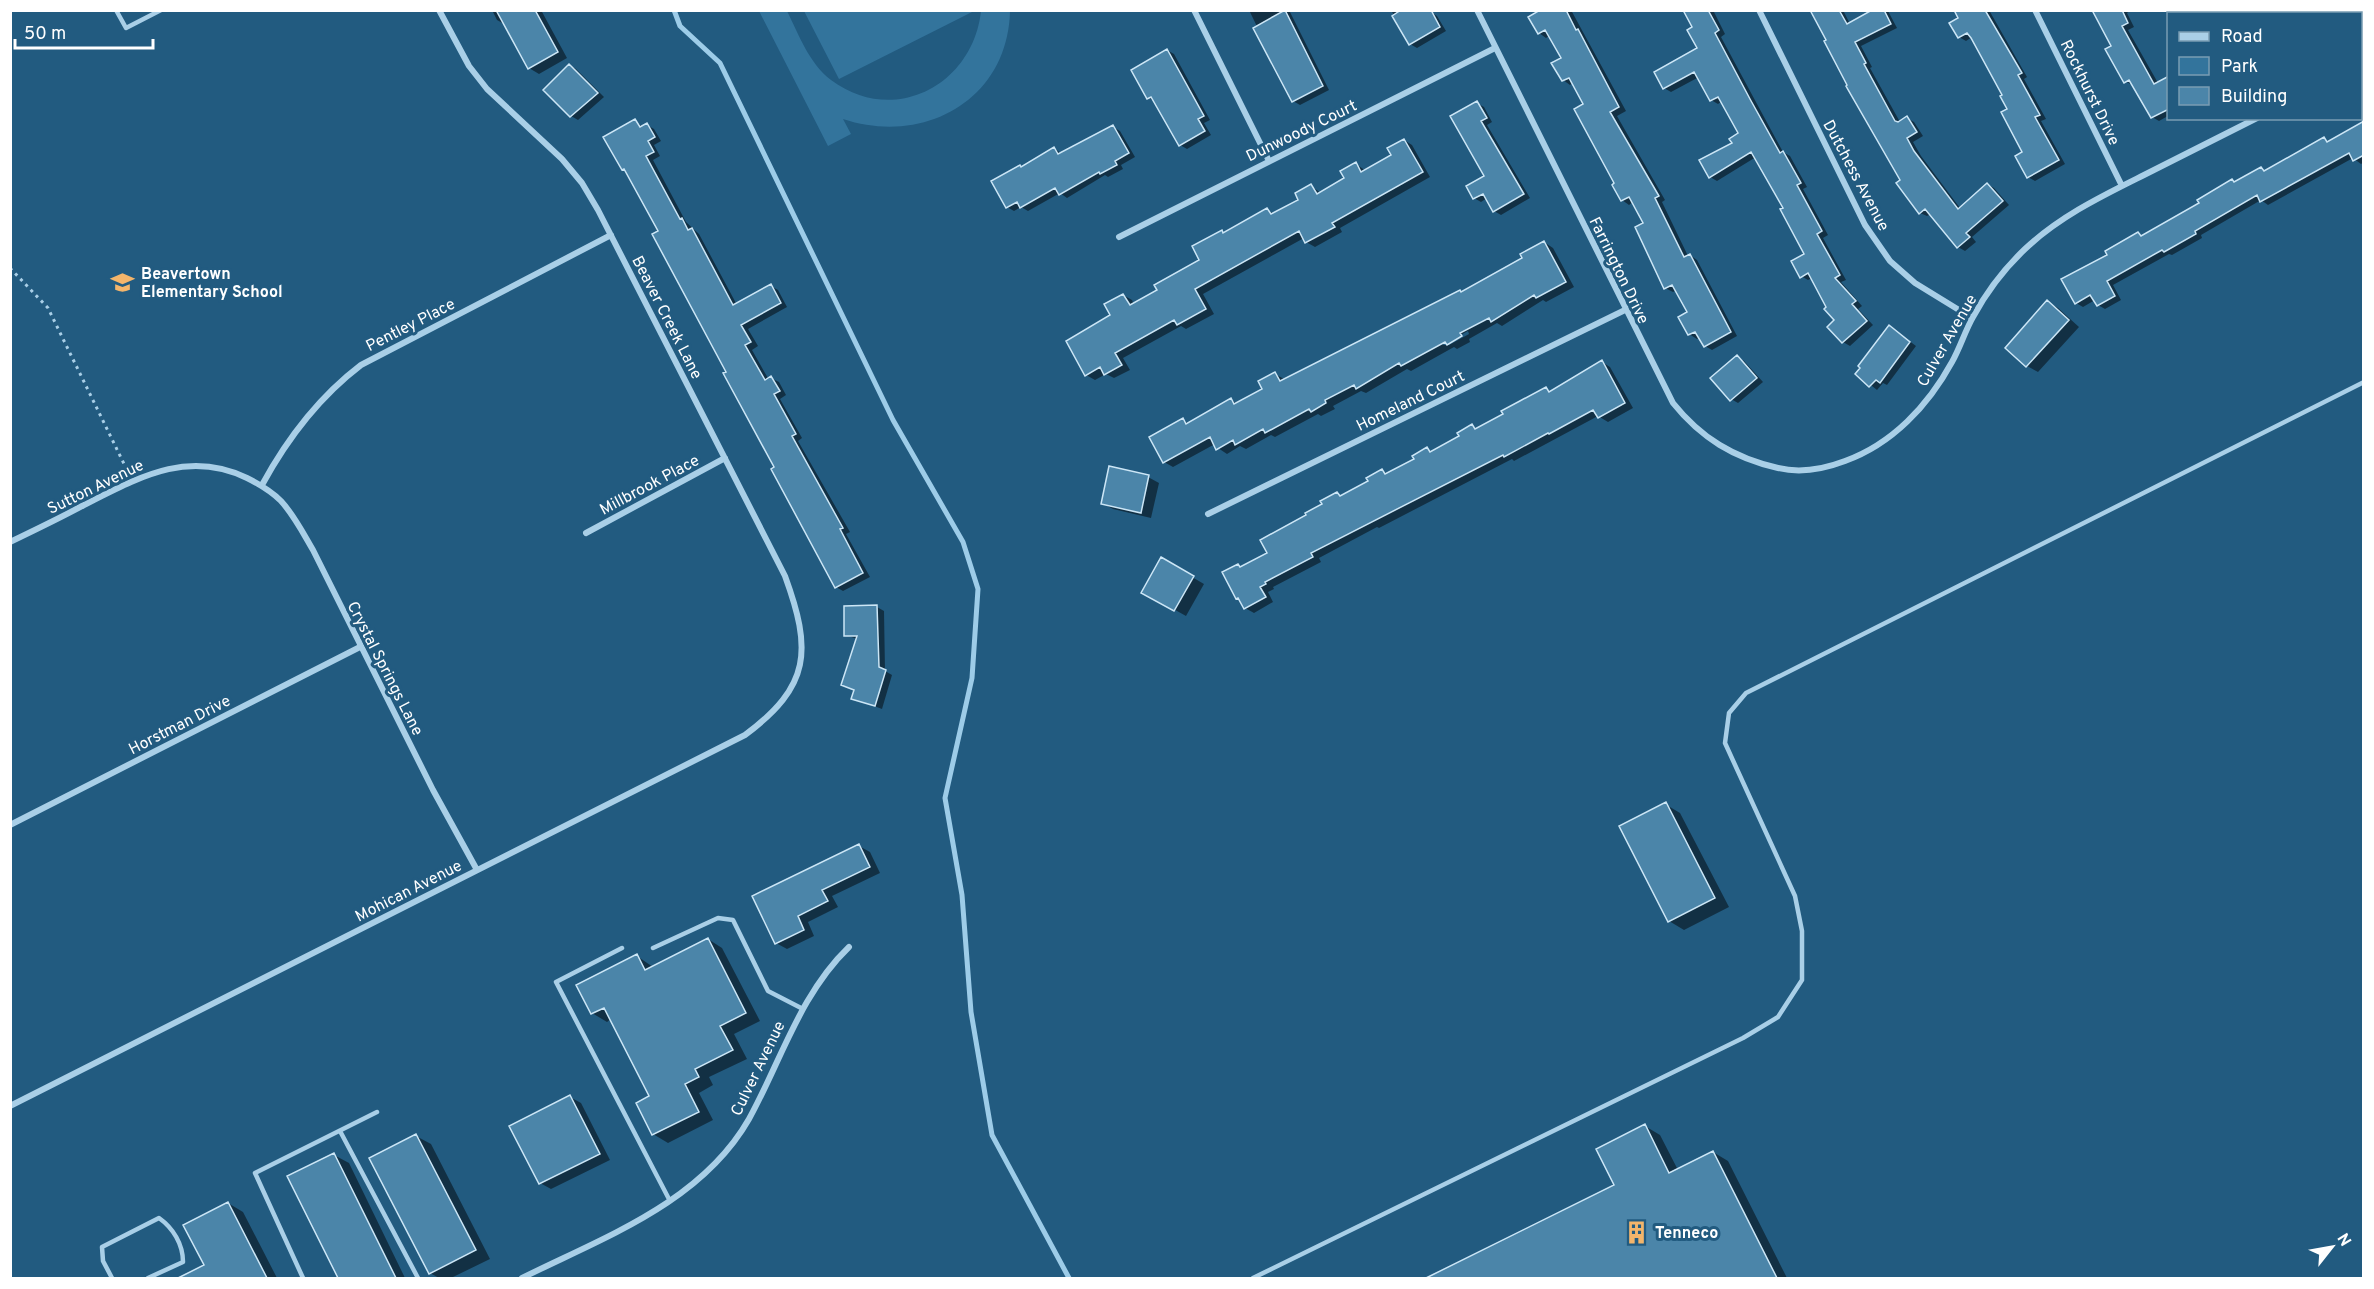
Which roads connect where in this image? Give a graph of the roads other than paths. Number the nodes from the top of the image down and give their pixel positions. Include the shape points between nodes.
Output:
1 (116, 10) edge
2 (161, 10) edge
3 (440, 10) edge
4 (1194, 10) edge
5 (1477, 10) edge
6 (1759, 10) edge
7 (2035, 10) edge
8 (1495, 48) junction
9 (2253, 120) edge
10 (1269, 160) junction
11 (2122, 186) junction
12 (611, 235) junction
13 (1119, 237) dead end
14 (1625, 310) junction
15 (1972, 318) junction
16 (2364, 382) edge
17 (725, 459) junction
18 (1805, 470) joint
19 (262, 485) junction
20 (1208, 514) dead end
21 (586, 533) dead end
22 (10, 542) edge
23 (360, 647) junction
24 (798, 674) joint
25 (10, 825) edge
26 (477, 870) junction
27 (849, 947) dead end
28 (622, 948) dead end
29 (653, 948) dead end
30 (803, 1010) junction
31 (10, 1107) edge
32 (377, 1112) dead end
33 (340, 1131) junction
34 (670, 1201) junction
35 (112, 1278) edge
36 (148, 1278) edge
37 (303, 1278) edge
38 (418, 1278) edge
39 (522, 1278) edge
40 (1253, 1278) edge

1 - 2 lane via 126,28
3 - 12 street, Beaver Creek Lane via 469,66 505,109 562,159 582,183
4 - 10 street
5 - 8 street, Farrington Drive
6 - 15 street, Dutchess Avenue via 1872,234 1890,261 1915,283
7 - 11 street, Rockhurst Drive
8 - 10 street, Dunwoody Court
8 - 14 street, Farrington Drive
9 - 11 street, Culver Avenue
10 - 13 street, Dunwoody Court
11 - 15 street, Culver Avenue via 2053,225 2026,249
12 - 17 street, Beaver Creek Lane
12 - 19 street, Pentley Place via 361,365 316,406
14 - 18 street, Farrington Drive via 1667,394 1706,438 1759,464
14 - 20 street, Homeland Court
15 - 18 street, Culver Avenue via 1952,362 1912,418 1861,456
16 - 40 lane via 1746,693 1729,713 1725,743 1795,896 1802,932 1803,980 1778,1017 1743,1038
17 - 21 street, Millbrook Place
17 - 24 street, Beaver Creek Lane via 785,576 796,607 801,628
19 - 22 street, Sutton Avenue via 214,467 168,468 132,480
19 - 23 street, Crystal Springs Lane via 294,518
23 - 25 street, Horstman Drive
23 - 26 street, Crystal Springs Lane
24 - 26 street, Mohican Avenue via 786,699 745,735
26 - 31 street, Mohican Avenue
27 - 30 street, Culver Avenue via 822,977
28 - 34 lane via 556,982
29 - 30 lane via 718,918 733,920 768,990
30 - 34 street, Culver Avenue via 739,1134 708,1172
32 - 33 lane
33 - 37 lane via 255,1173
33 - 38 lane
34 - 39 street, Culver Avenue
35 - 36 lane via 103,1261 102,1247 159,1218 170,1226 183,1252 183,1262

